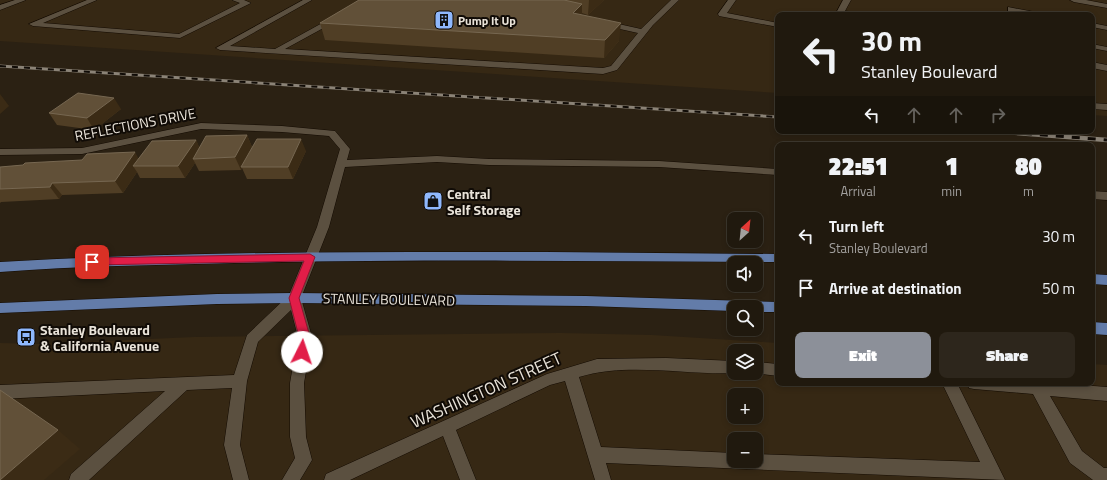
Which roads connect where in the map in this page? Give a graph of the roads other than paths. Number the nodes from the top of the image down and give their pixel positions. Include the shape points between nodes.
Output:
1 (22, 0) edge
2 (93, 0) edge
3 (236, 0) edge
4 (308, 0) edge
5 (673, 0) edge
6 (732, 0) edge
7 (847, 0) edge
8 (1011, 0) edge
9 (1074, 0) edge
10 (1107, 6) edge
11 (0, 8) edge
12 (841, 12) edge
13 (1011, 12) edge
14 (340, 15) edge
15 (596, 21) edge
16 (775, 24) edge
17 (1095, 26) edge
18 (1107, 28) edge
19 (642, 32) junction
20 (1095, 47) edge
21 (1107, 49) edge
22 (276, 52) junction
23 (1095, 66) edge
24 (1107, 68) edge
25 (1095, 106) edge
26 (1107, 107) edge
27 (0, 152) edge
28 (340, 164) junction
29 (775, 172) edge
30 (1095, 195) edge
31 (1107, 196) edge
32 (310, 257) junction
33 (775, 258) edge
34 (0, 267) edge
35 (1095, 279) edge
36 (1107, 280) edge
37 (294, 298) junction
38 (775, 307) edge
39 (0, 308) edge
40 (1095, 328) edge
41 (1107, 329) edge
42 (727, 367) edge
43 (763, 369) edge
44 (775, 370) edge
45 (570, 373) junction
46 (240, 381) junction
47 (184, 383) junction
48 (950, 386) edge
49 (1012, 386) edge
50 (1037, 388) junction
51 (0, 392) edge
52 (1107, 394) edge
53 (447, 427) junction
54 (595, 455) junction
55 (727, 461) edge
56 (763, 462) edge
57 (995, 476) edge
58 (1107, 476) edge
59 (77, 480) edge
60 (241, 480) edge
61 (290, 480) edge
62 (332, 480) edge
63 (468, 480) edge
64 (603, 480) edge

1 - 11 street
2 - 3 street via 33,24 180,36 247,3
4 - 22 street via 220,48
5 - 19 street
6 - 16 street via 722,14
7 - 12 street
8 - 13 street
9 - 10 street
14 - 22 street
15 - 19 street
17 - 18 street
19 - 22 street via 614,68 603,71
20 - 21 street
23 - 24 street
25 - 26 street
27 - 28 street, REFLECTIONS DRIVE via 82,150 201,126 332,133 345,149
28 - 29 street via 437,159 659,164
28 - 32 street, REFLECTIONS DRIVE via 323,224
30 - 31 street
32 - 33 main road
32 - 34 main road via 77,262
32 - 37 street, REFLECTIONS DRIVE
35 - 36 main road
37 - 38 main road, STANLEY BOULEVARD via 586,301
37 - 39 main road, STANLEY BOULEVARD
37 - 46 street via 252,339
37 - 61 street via 305,337 297,383 298,437 304,460
40 - 41 main road
42 - 45 street, WASHINGTON STREET via 597,364
43 - 44 street
45 - 53 street, WASHINGTON STREET via 547,380
45 - 54 street
46 - 47 street
46 - 60 street via 232,445
47 - 51 street
47 - 59 street
48 - 57 street
49 - 50 street
50 - 52 street
50 - 58 street via 1076,457 1101,476
53 - 62 street, WASHINGTON STREET
53 - 63 street
54 - 55 street
54 - 64 street
56 - 57 street

